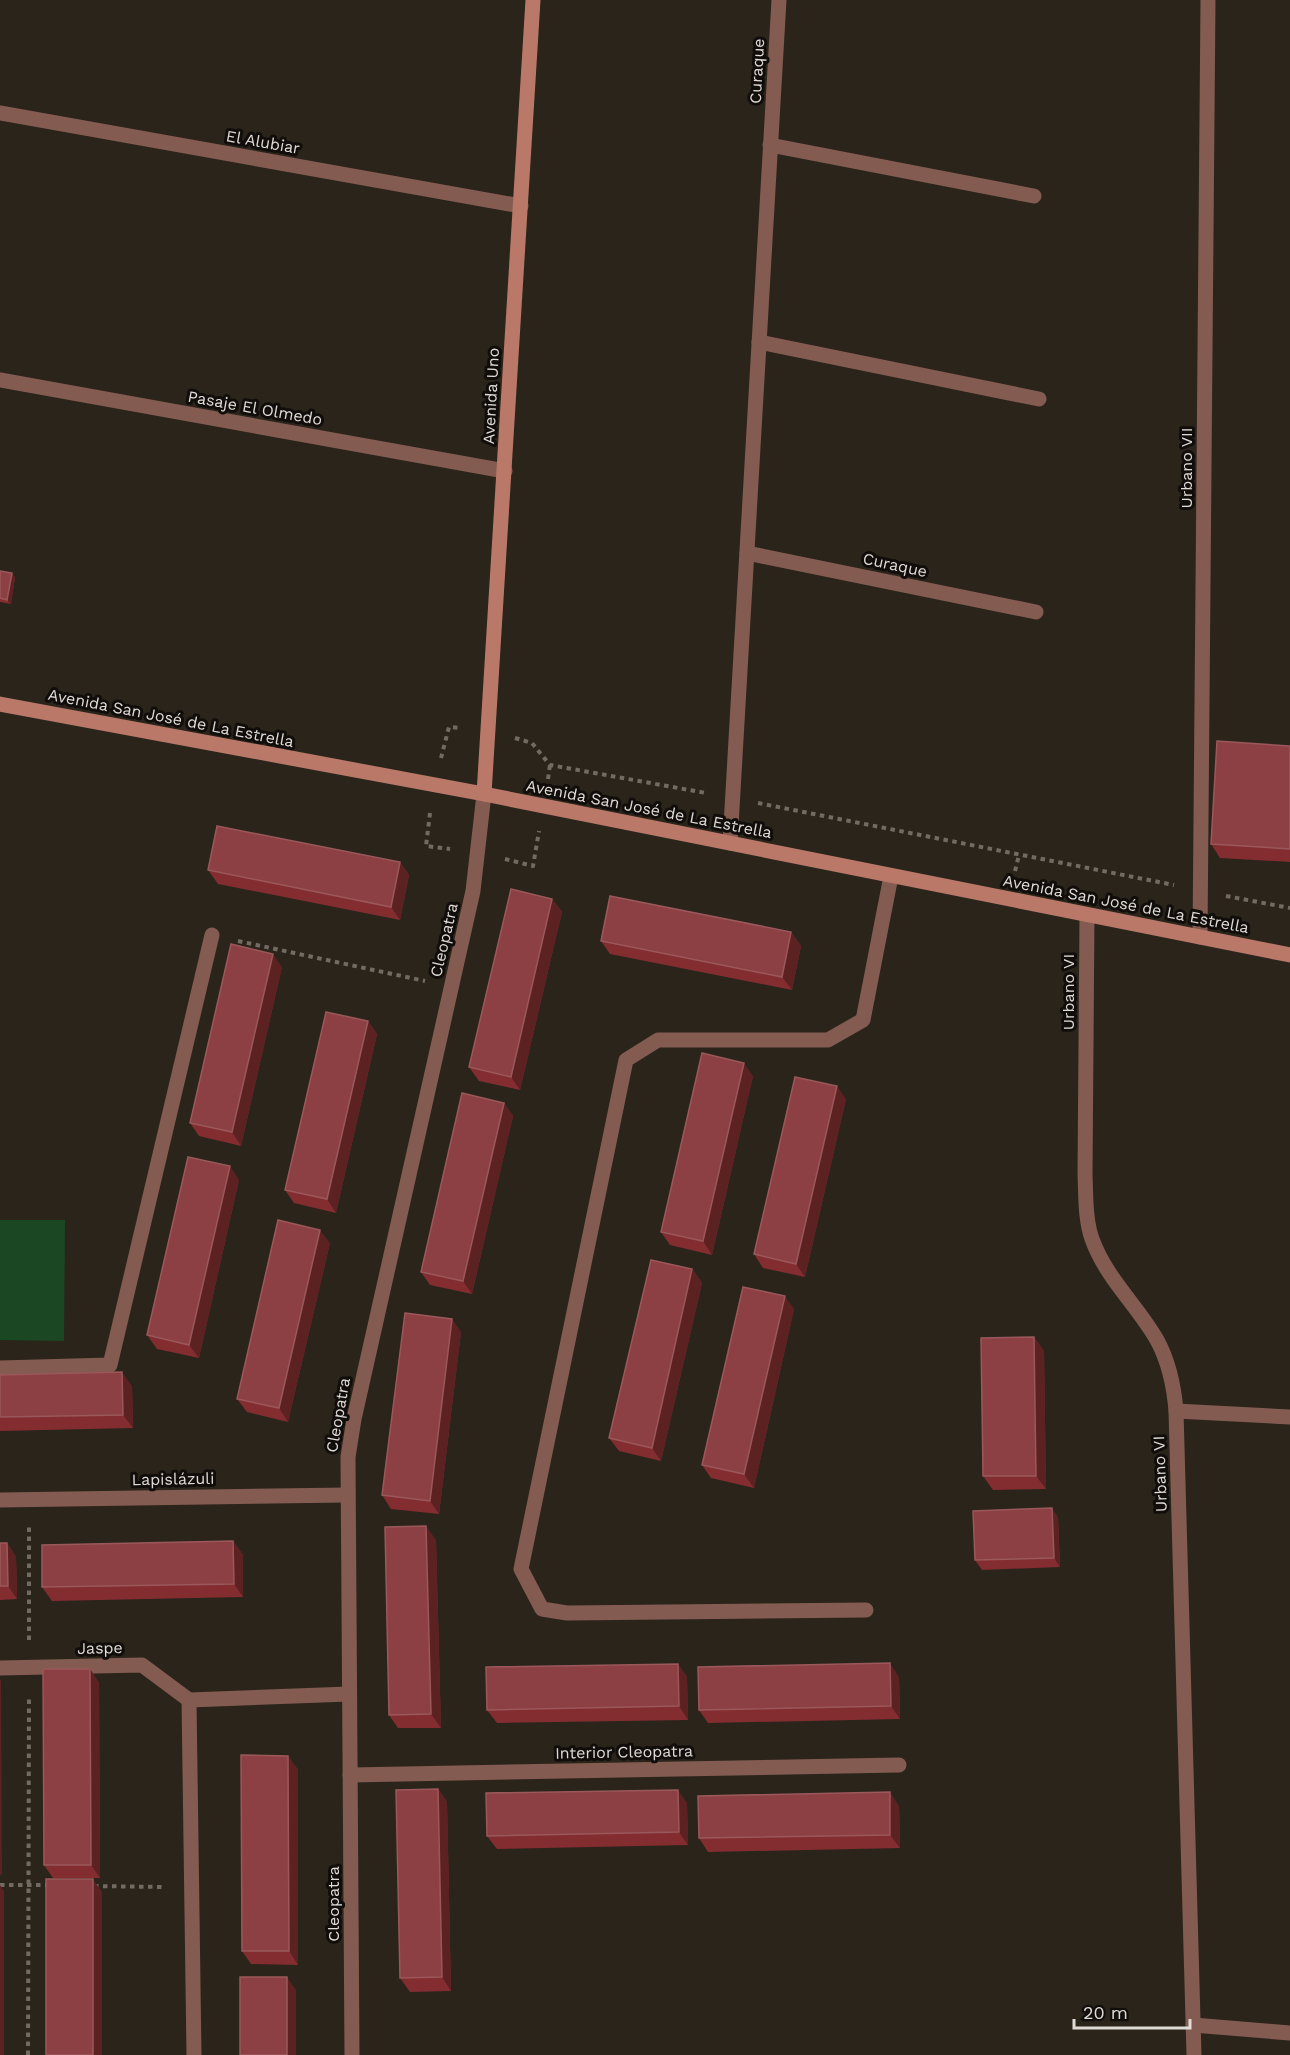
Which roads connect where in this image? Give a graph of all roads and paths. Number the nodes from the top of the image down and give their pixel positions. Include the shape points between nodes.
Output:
1 (533, 0) edge
2 (779, 0) edge
3 (1208, 0) edge
4 (0, 113) edge
5 (770, 145) junction
6 (1034, 196) dead end
7 (520, 206) junction
8 (759, 342) junction
9 (0, 380) edge
10 (1039, 399) dead end
11 (505, 471) junction
12 (747, 553) junction
13 (1036, 612) dead end
14 (0, 704) edge
15 (484, 794) junction
16 (730, 843) junction
17 (891, 876) junction
18 (1087, 915) junction
19 (212, 935) joint
20 (1200, 937) junction
21 (1290, 955) edge
22 (452, 986) junction
23 (0, 1368) edge
24 (1176, 1411) junction
25 (1290, 1417) edge
26 (347, 1495) junction
27 (0, 1500) edge
28 (30, 1500) junction
29 (866, 1610) dead end
30 (29, 1667) junction
31 (0, 1668) edge
32 (349, 1695) junction
33 (189, 1700) junction
34 (899, 1765) dead end
35 (350, 1776) junction
36 (0, 1885) edge
37 (28, 1885) junction
38 (52, 1886) edge
39 (87, 1886) edge
40 (192, 1887) junction
41 (1193, 2025) junction
42 (1290, 2033) edge
43 (28, 2055) edge
44 (194, 2055) edge
45 (352, 2055) edge
46 (1194, 2055) edge

1 - 7 main road, Avenida Uno
2 - 5 street, Curaque
3 - 20 street, Urbano VII
4 - 7 street, El Alubiar
5 - 6 street
5 - 8 street, Curaque
7 - 11 main road, Avenida Uno
8 - 10 street
8 - 12 street, Curaque
9 - 11 street, Pasaje El Olmedo
11 - 15 main road, Avenida Uno
12 - 13 street, Curaque
12 - 16 street, Curaque
14 - 15 main road, Avenida San José de La Estrella
15 - 16 main road, Avenida San José de La Estrella
15 - 22 street, Cleopatra via 473,891
16 - 17 main road, Avenida San José de La Estrella
17 - 18 main road, Avenida San José de La Estrella
17 - 29 street via 863,1020 828,1040 658,1040 626,1060 521,1569 542,1608 567,1613
18 - 20 main road, Avenida San José de La Estrella
18 - 24 street, Urbano VI via 1087,1216 1091,1236 1107,1270 1166,1359
19 - 22 path
19 - 23 street via 110,1365
20 - 21 main road, Avenida San José de La Estrella
22 - 26 street, Cleopatra via 354,1419
24 - 25 street
24 - 41 street, Urbano VI
26 - 28 street, Lapislázuli
26 - 32 street, Cleopatra
27 - 28 street, Lapislázuli
28 - 30 path
30 - 31 street, Jaspe
30 - 33 street, Jaspe via 142,1665
30 - 37 path
32 - 33 street
32 - 35 street, Cleopatra
33 - 40 street
34 - 35 street, Interior Cleopatra
35 - 45 street, Cleopatra
36 - 37 path
37 - 38 path
37 - 43 path
39 - 40 path
40 - 44 street
41 - 42 street
41 - 46 street, Urbano VI

